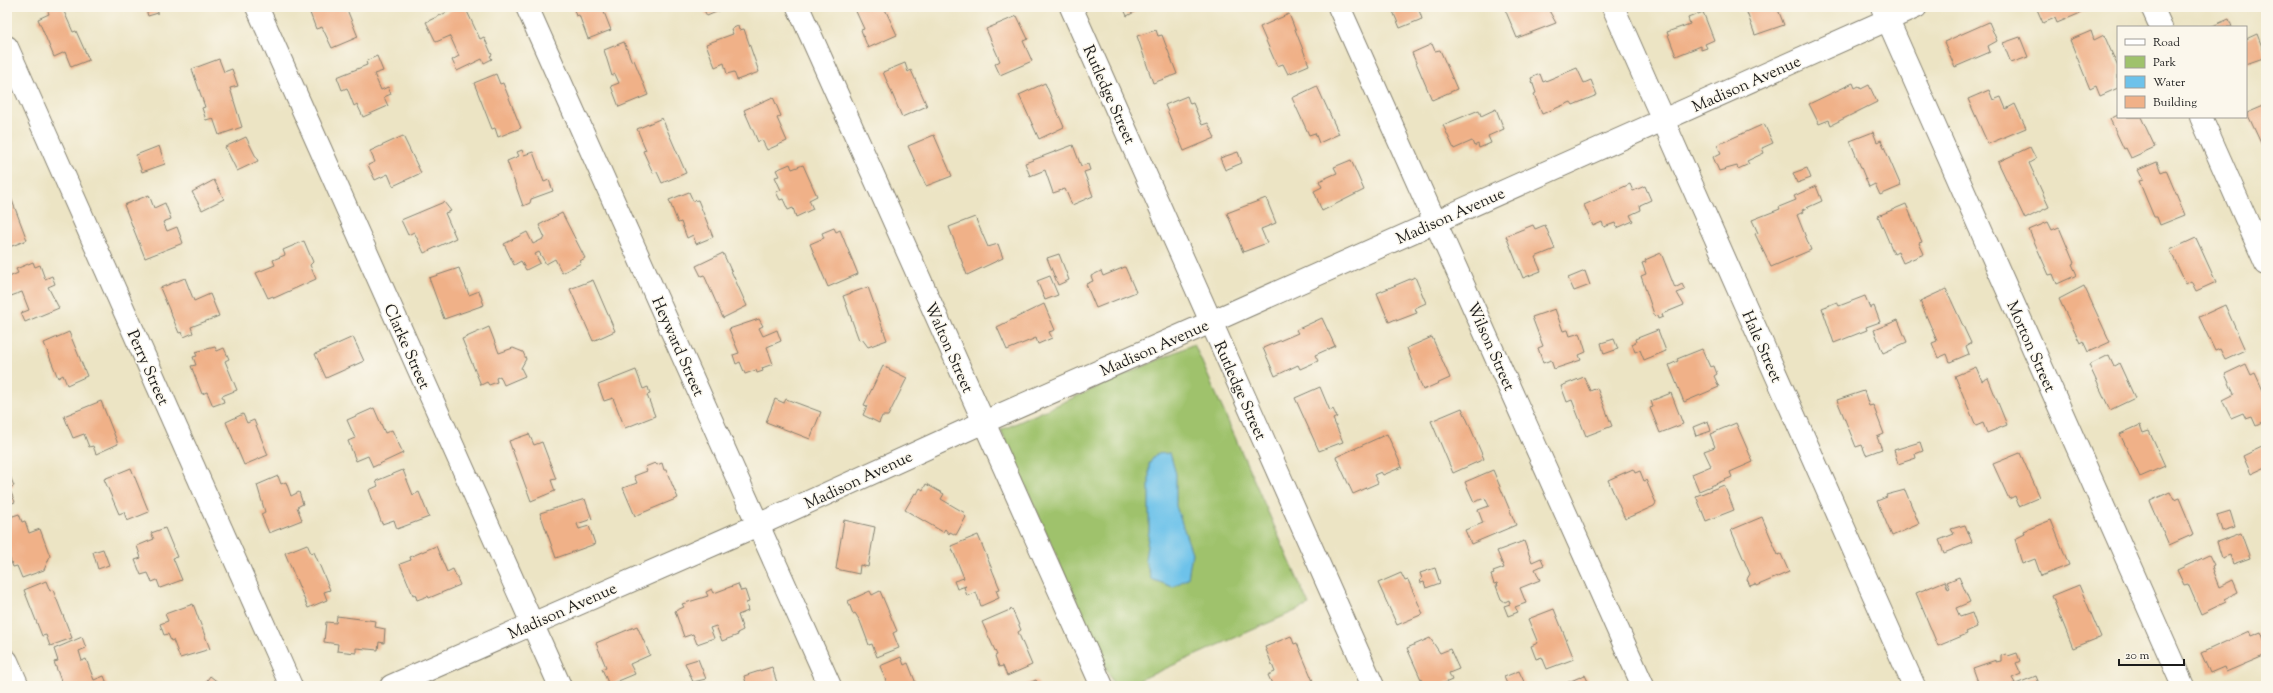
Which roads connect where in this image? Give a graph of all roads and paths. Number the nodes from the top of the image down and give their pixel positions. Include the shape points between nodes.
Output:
1 (257, 7) edge
2 (527, 7) edge
3 (798, 7) edge
4 (1071, 7) edge
5 (1339, 7) edge
6 (1612, 7) edge
7 (1916, 7) edge
8 (2152, 7) edge
9 (1885, 14) edge
10 (2161, 26) edge
11 (7, 47) edge
12 (2201, 118) edge
13 (1663, 120) junction
14 (1436, 222) junction
15 (2266, 264) edge
16 (1211, 322) junction
17 (984, 422) junction
18 (758, 525) junction
19 (531, 623) junction
20 (7, 661) edge
21 (18, 686) edge
22 (291, 686) edge
23 (391, 686) edge
24 (560, 686) edge
25 (830, 686) edge
26 (1102, 686) edge
27 (1373, 686) edge
28 (1642, 686) edge
29 (1914, 686) edge
30 (2183, 686) edge

1 - 19 street, Clarke Street
2 - 18 street, Heyward Street
3 - 17 street, Walton Street
4 - 16 street, Rutledge Street
5 - 14 street, Wilson Street
6 - 13 street, Hale Street
7 - 9 street, Madison Avenue
8 - 10 street
9 - 13 street, Madison Avenue
9 - 30 street, Morton Street
11 - 22 street, Perry Street
12 - 15 street
13 - 14 street, Madison Avenue
13 - 29 street, Hale Street
14 - 16 street, Madison Avenue
14 - 28 street, Wilson Street
16 - 17 street, Madison Avenue
16 - 27 street, Rutledge Street
17 - 18 street, Madison Avenue
17 - 26 street, Walton Street
18 - 19 street, Madison Avenue
18 - 25 street, Heyward Street
19 - 23 street, Madison Avenue
19 - 24 street, Clarke Street
20 - 21 street

